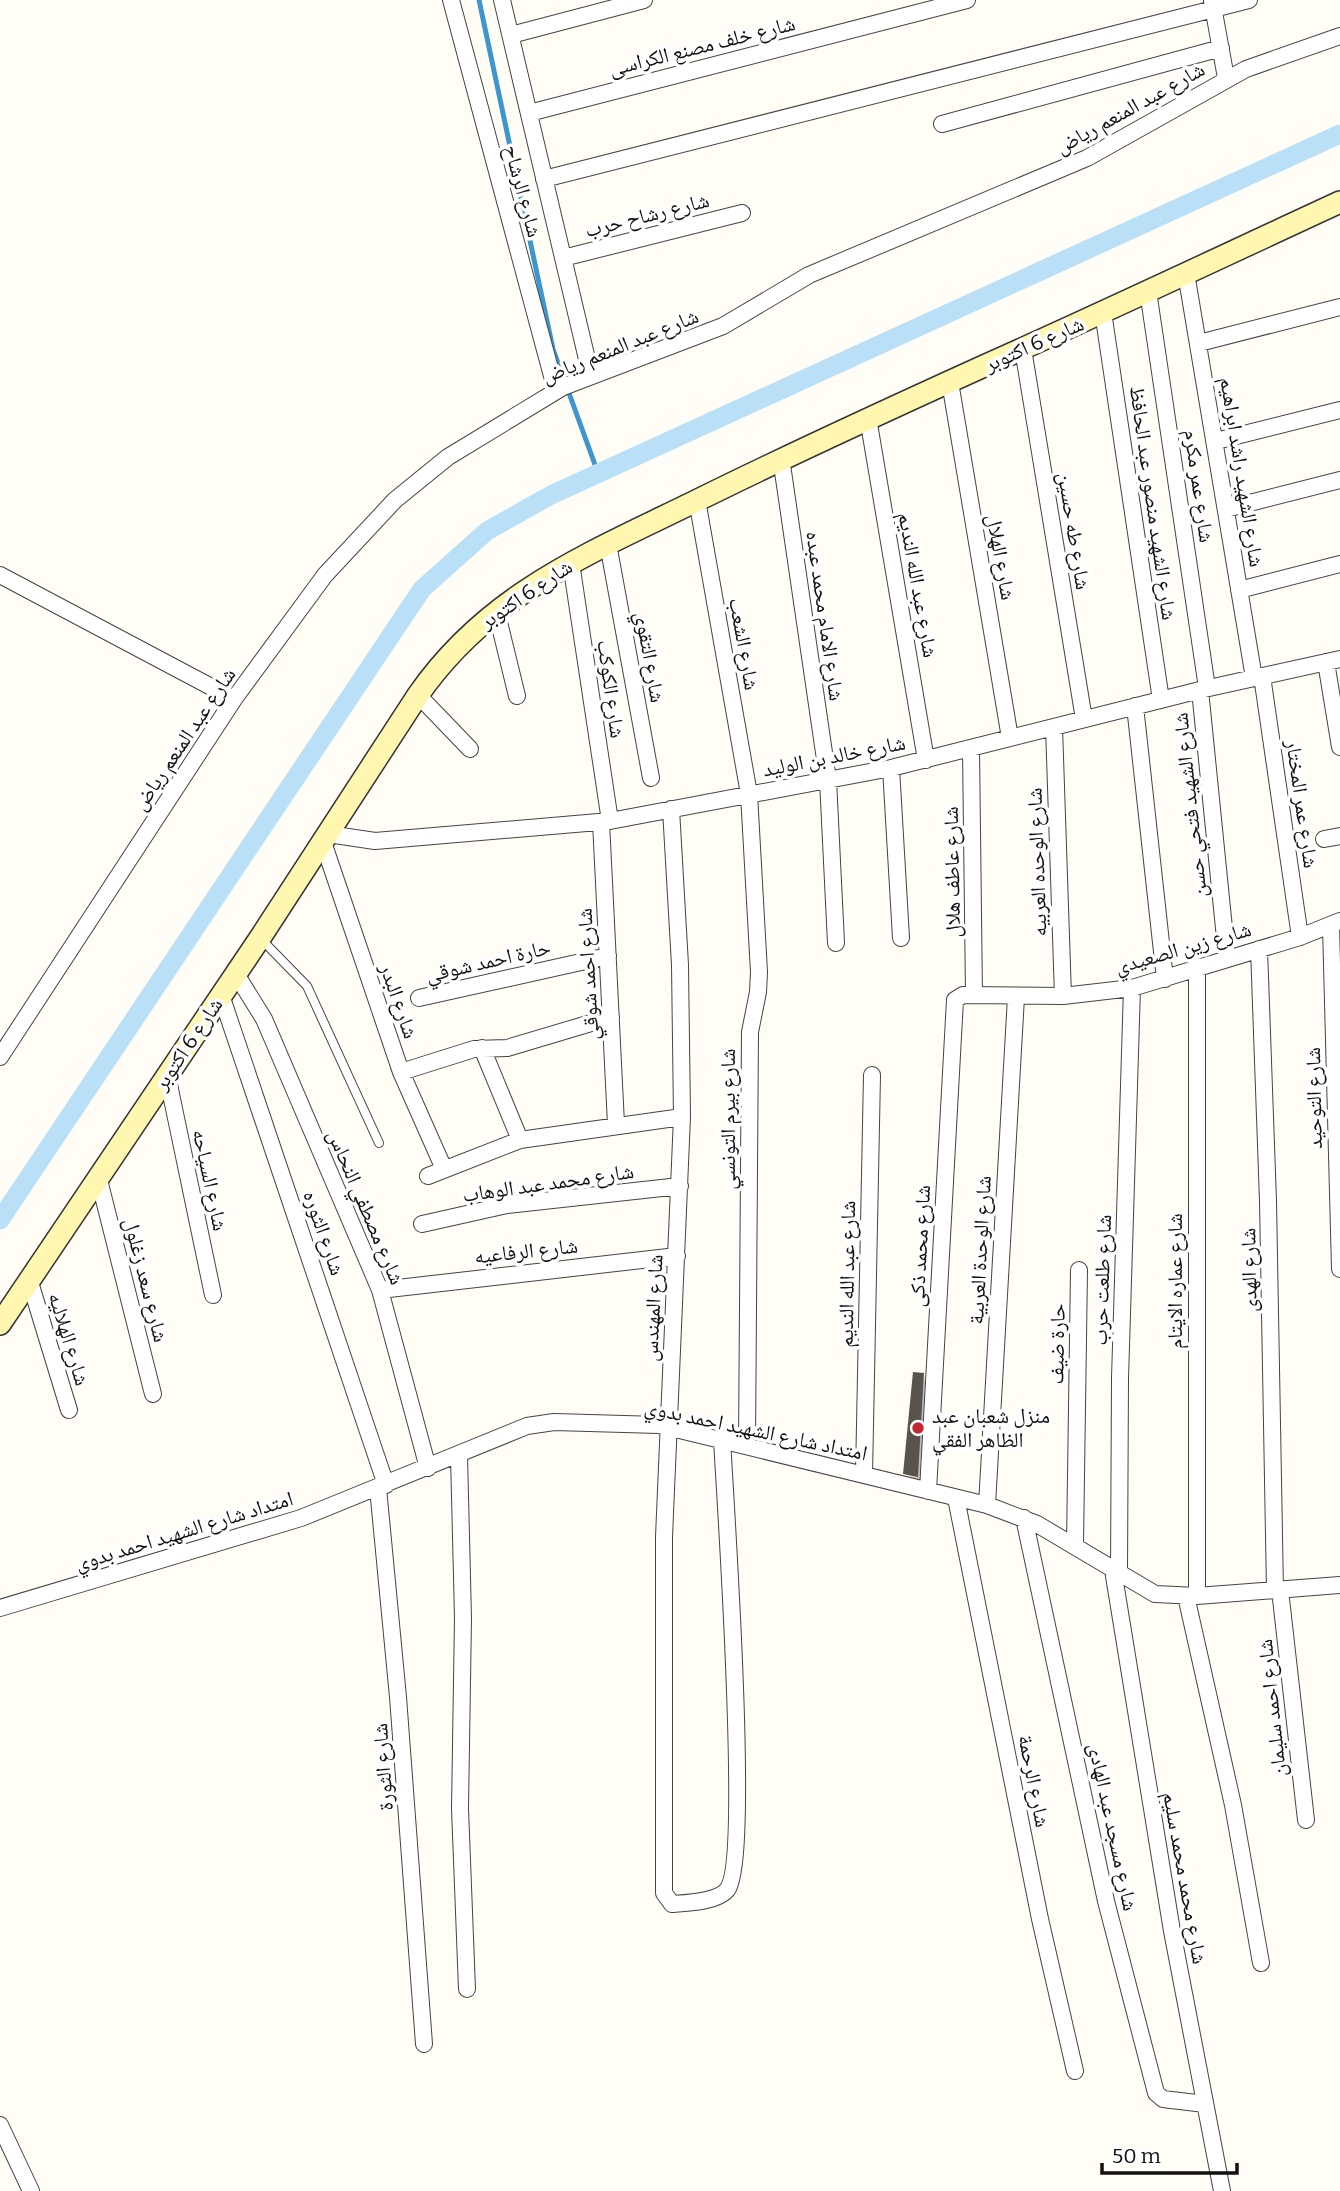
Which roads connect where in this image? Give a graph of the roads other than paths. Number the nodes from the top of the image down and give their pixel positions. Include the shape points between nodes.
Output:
1 (451, 0) edge
2 (502, 0) edge
3 (645, 0) edge
4 (967, 0) edge
5 (1249, 0) edge
6 (1212, 5) edge
7 (511, 36) junction
8 (1340, 36) edge
9 (1221, 48) junction
10 (1226, 78) junction
11 (529, 113) junction
12 (942, 124) dead end
13 (544, 179) junction
14 (1340, 202) edge
15 (742, 213) dead end
16 (563, 258) junction
17 (1186, 273) junction
18 (1148, 291) junction
19 (1340, 307) edge
20 (1103, 312) junction
21 (1199, 343) junction
22 (1023, 349) junction
23 (589, 377) junction
24 (950, 382) junction
25 (559, 389) junction
26 (1340, 410) edge
27 (868, 418) junction
28 (1216, 441) junction
29 (781, 458) junction
30 (1340, 480) edge
31 (697, 500) junction
32 (1226, 509) junction
33 (608, 544) junction
34 (571, 563) junction
35 (1340, 564) edge
36 (0, 575) edge
37 (1240, 590) junction
38 (496, 610) junction
39 (1333, 660) edge
40 (1258, 677) junction
41 (1203, 689) junction
42 (418, 695) junction
43 (516, 696) dead end
44 (234, 699) junction
45 (1161, 700) junction
46 (1135, 706) junction
47 (1084, 719) junction
48 (1054, 727) junction
49 (1010, 738) junction
50 (1340, 747) edge
51 (470, 749) dead end
52 (971, 749) junction
53 (926, 760) junction
54 (891, 768) junction
55 (650, 778) dead end
56 (828, 779) junction
57 (749, 794) junction
58 (671, 809) junction
59 (606, 821) junction
60 (326, 838) junction
61 (1335, 924) edge
62 (1300, 937) junction
63 (260, 938) junction
64 (901, 938) dead end
65 (836, 943) dead end
66 (1259, 949) junction
67 (608, 956) junction
68 (1227, 958) junction
69 (1197, 967) junction
70 (236, 974) junction
71 (1165, 979) junction
72 (1132, 988) junction
73 (221, 995) junction
74 (974, 995) junction
75 (1063, 996) junction
76 (1016, 997) junction
77 (419, 998) dead end
78 (954, 1004) joint
79 (611, 1017) junction
80 (482, 1048) junction
81 (0, 1057) edge
82 (401, 1072) junction
83 (167, 1075) junction
84 (872, 1075) dead end
85 (682, 1117) junction
86 (616, 1125) junction
87 (520, 1140) junction
88 (379, 1143) dead end
89 (444, 1169) junction
90 (428, 1175) dead end
91 (98, 1176) junction
92 (680, 1186) junction
93 (422, 1224) dead end
94 (677, 1256) junction
95 (1340, 1269) edge
96 (1079, 1270) dead end
97 (29, 1279) junction
98 (380, 1290) junction
99 (213, 1294) dead end
100 (0, 1324) edge
101 (153, 1394) dead end
102 (69, 1410) dead end
103 (668, 1427) junction
104 (722, 1439) junction
105 (747, 1445) junction
106 (459, 1455) junction
107 (428, 1468) junction
108 (864, 1475) junction
109 (382, 1486) junction
110 (928, 1491) junction
111 (956, 1498) junction
112 (987, 1505) junction
113 (1024, 1518) junction
114 (1075, 1545) junction
115 (1116, 1572) junction
116 (1340, 1585) edge
117 (1278, 1591) junction
118 (1191, 1596) junction
119 (0, 1608) edge
120 (1306, 1820) dead end
121 (1261, 1964) dead end
122 (467, 1989) dead end
123 (424, 2044) dead end
124 (1076, 2071) dead end
125 (1205, 2104) junction
126 (0, 2124) edge
127 (31, 2191) edge
128 (1222, 2191) edge

1 - 25 street, شارع الرشاح
2 - 7 street, شارع الرشاح
3 - 7 street
4 - 11 street, شارع خلف مصنع الكراسى
5 - 6 street
6 - 9 street
6 - 13 street
7 - 11 street, شارع الرشاح
8 - 10 street, شارع عبد المنعم رياض
9 - 10 street
9 - 12 street
10 - 23 street, شارع عبد المنعم رياض via 1066,169 808,275 701,336
11 - 13 street, شارع الرشاح
13 - 16 street, شارع الرشاح
14 - 17 main road, شارع 6 اكتوبر
15 - 16 street, شارع رشاح حرب
16 - 23 street, شارع الرشاح
17 - 18 main road, شارع 6 اكتوبر
17 - 21 street, شارع الشهيد راشد ابراهيم
18 - 20 main road, شارع 6 اكتوبر
18 - 41 street, شارع عمر مكرم
19 - 21 street
20 - 22 main road, شارع 6 اكتوبر
20 - 45 street, شارع الشهيد منصور عبد الحافظ
21 - 28 street, شارع الشهيد راشد ابراهيم
22 - 24 main road, شارع 6 اكتوبر
22 - 47 street, شارع طه حسين
23 - 25 street, شارع عبد المنعم رياض
24 - 27 main road, شارع 6 اكتوبر
24 - 49 street, شارع الهلال
25 - 44 street, شارع عبد المنعم رياض via 476,438 395,500 332,566
26 - 28 street
27 - 29 main road, شارع 6 اكتوبر
27 - 53 street, شارع عبد الله النديم
28 - 32 street, شارع الشهيد راشد ابراهيم
29 - 31 main road, شارع 6 اكتوبر
29 - 56 street, شارع الامام محمد عبده
30 - 32 street
31 - 33 main road, شارع 6 اكتوبر
31 - 57 street, شارع الشعب
32 - 37 street, شارع الشهيد راشد ابراهيم
33 - 34 main road, شارع 6 اكتوبر
33 - 55 street, شارع التقوي
34 - 38 main road, شارع 6 اكتوبر
34 - 59 street, شارع الكوكب
35 - 37 street
36 - 44 street
37 - 40 street, شارع الشهيد راشد ابراهيم
38 - 42 main road, شارع 6 اكتوبر via 453,649
38 - 43 street
39 - 40 street, شارع خالد بن الوليد
39 - 50 street
40 - 41 street, شارع خالد بن الوليد
40 - 62 street, شارع عمر المختار
41 - 45 street, شارع خالد بن الوليد
41 - 68 street, شارع الشهيد فتحي حسن
42 - 51 street
42 - 60 main road, شارع 6 اكتوبر
44 - 81 street, شارع عبد المنعم رياض
45 - 46 street, شارع خالد بن الوليد
46 - 47 street, شارع خالد بن الوليد
46 - 71 street
47 - 48 street, شارع خالد بن الوليد
48 - 49 street, شارع خالد بن الوليد
48 - 75 street, شارع الوحده العربيه
49 - 52 street, شارع خالد بن الوليد
52 - 53 street, شارع خالد بن الوليد
52 - 74 street, شارع عاطف هلال
53 - 54 street, شارع خالد بن الوليد
54 - 56 street, شارع خالد بن الوليد
54 - 64 street
56 - 57 street, شارع خالد بن الوليد
56 - 65 street, شارع الامام محمد عبده
57 - 58 street, شارع خالد بن الوليد
57 - 105 street, شارع بيرم التونسي via 759,972 750,1032
58 - 59 street, شارع خالد بن الوليد
58 - 85 street, شارع المهندس
59 - 60 street, شارع خالد بن الوليد via 375,841
59 - 67 street, شارع احمد شوقي
60 - 63 main road, شارع 6 اكتوبر
60 - 82 street, شارع البدر
61 - 62 street, شارع زين الصعيدي
61 - 95 street, شارع التوحيد
62 - 66 street, شارع زين الصعيدي
63 - 70 main road, شارع 6 اكتوبر
63 - 88 lane via 307,986
66 - 68 street, شارع زين الصعيدي
66 - 117 street, شارع الهدى
67 - 77 street, حارة احمد شوقي
67 - 79 street, شارع احمد شوقي
68 - 69 street, شارع زين الصعيدي
69 - 71 street, شارع زين الصعيدي
69 - 118 street, شارع عماره الايتام
70 - 73 main road, شارع 6 اكتوبر
70 - 98 street, شارع مصطفي النحاس via 264,1019
71 - 72 street, شارع زين الصعيدي
72 - 75 street, شارع زين الصعيدي
72 - 115 street, شارع طلعت حرب
73 - 83 main road, شارع 6 اكتوبر
73 - 109 street, شارع الثوره
74 - 76 street, شارع زين الصعيدي
74 - 78 street, شارع زين الصعيدي via 958,997
75 - 76 street, شارع زين الصعيدي
76 - 112 street, شارع الوحدة العربية
78 - 110 street, شارع محمد ذكى
79 - 80 street via 507,1048
79 - 86 street, شارع احمد شوقي
80 - 82 street
80 - 87 street
82 - 89 street, شارع البدر
83 - 91 main road, شارع 6 اكتوبر
83 - 99 street, شارع السياحه
84 - 108 street, شارع عبد الله النديم
85 - 86 street
85 - 92 street, شارع المهندس
86 - 87 street
87 - 89 street
89 - 90 street
91 - 97 main road, شارع 6 اكتوبر
91 - 101 street, شارع سعد زغلول
92 - 93 street, شارع محمد عبد الوهاب via 507,1205
92 - 94 street, شارع المهندس
94 - 98 street, شارع الرفاعيه
94 - 103 street, شارع المهندس
96 - 114 street, حارة ضيف
97 - 100 main road, شارع 6 اكتوبر
97 - 102 street, شارع الهلاليه
98 - 107 street, شارع مصطفي النحاس
103 - 104 street, امتداد شارع الشهيد احمد بدوي
103 - 104 street, شارع المهندس via 664,1893 672,1904 717,1897 726,1892 734,1875 738,1762
103 - 106 street, امتداد شارع الشهيد احمد بدوي via 544,1422
104 - 105 street, امتداد شارع الشهيد احمد بدوي
105 - 108 street, امتداد شارع الشهيد احمد بدوي
106 - 107 street, امتداد شارع الشهيد احمد بدوي
106 - 122 street via 463,1618 460,1809
107 - 109 street, امتداد شارع الشهيد احمد بدوي
108 - 110 street, امتداد شارع الشهيد احمد بدوي
109 - 119 street, امتداد شارع الشهيد احمد بدوي via 301,1518
109 - 123 street, شارع الثورة
110 - 111 street, امتداد شارع الشهيد احمد بدوي
111 - 112 street, امتداد شارع الشهيد احمد بدوي
111 - 124 street, شارع الرحمة via 1040,1919
112 - 113 street, امتداد شارع الشهيد احمد بدوي
113 - 114 street, امتداد شارع الشهيد احمد بدوي
113 - 125 street, شارع مسجد عبد الهادى via 1107,1901 1156,2092 1163,2099
114 - 115 street, امتداد شارع الشهيد احمد بدوي
115 - 118 street, امتداد شارع الشهيد احمد بدوي via 1155,1594
115 - 125 street, شارع محمد محمد سليم via 1172,1931
116 - 117 street, امتداد شارع الشهيد احمد بدوي
117 - 118 street, امتداد شارع الشهيد احمد بدوي
117 - 120 street, شارع احمد سليمان
118 - 121 street, شارع عماره الايتام
125 - 128 street, شارع محمد محمد سليم
126 - 127 street

